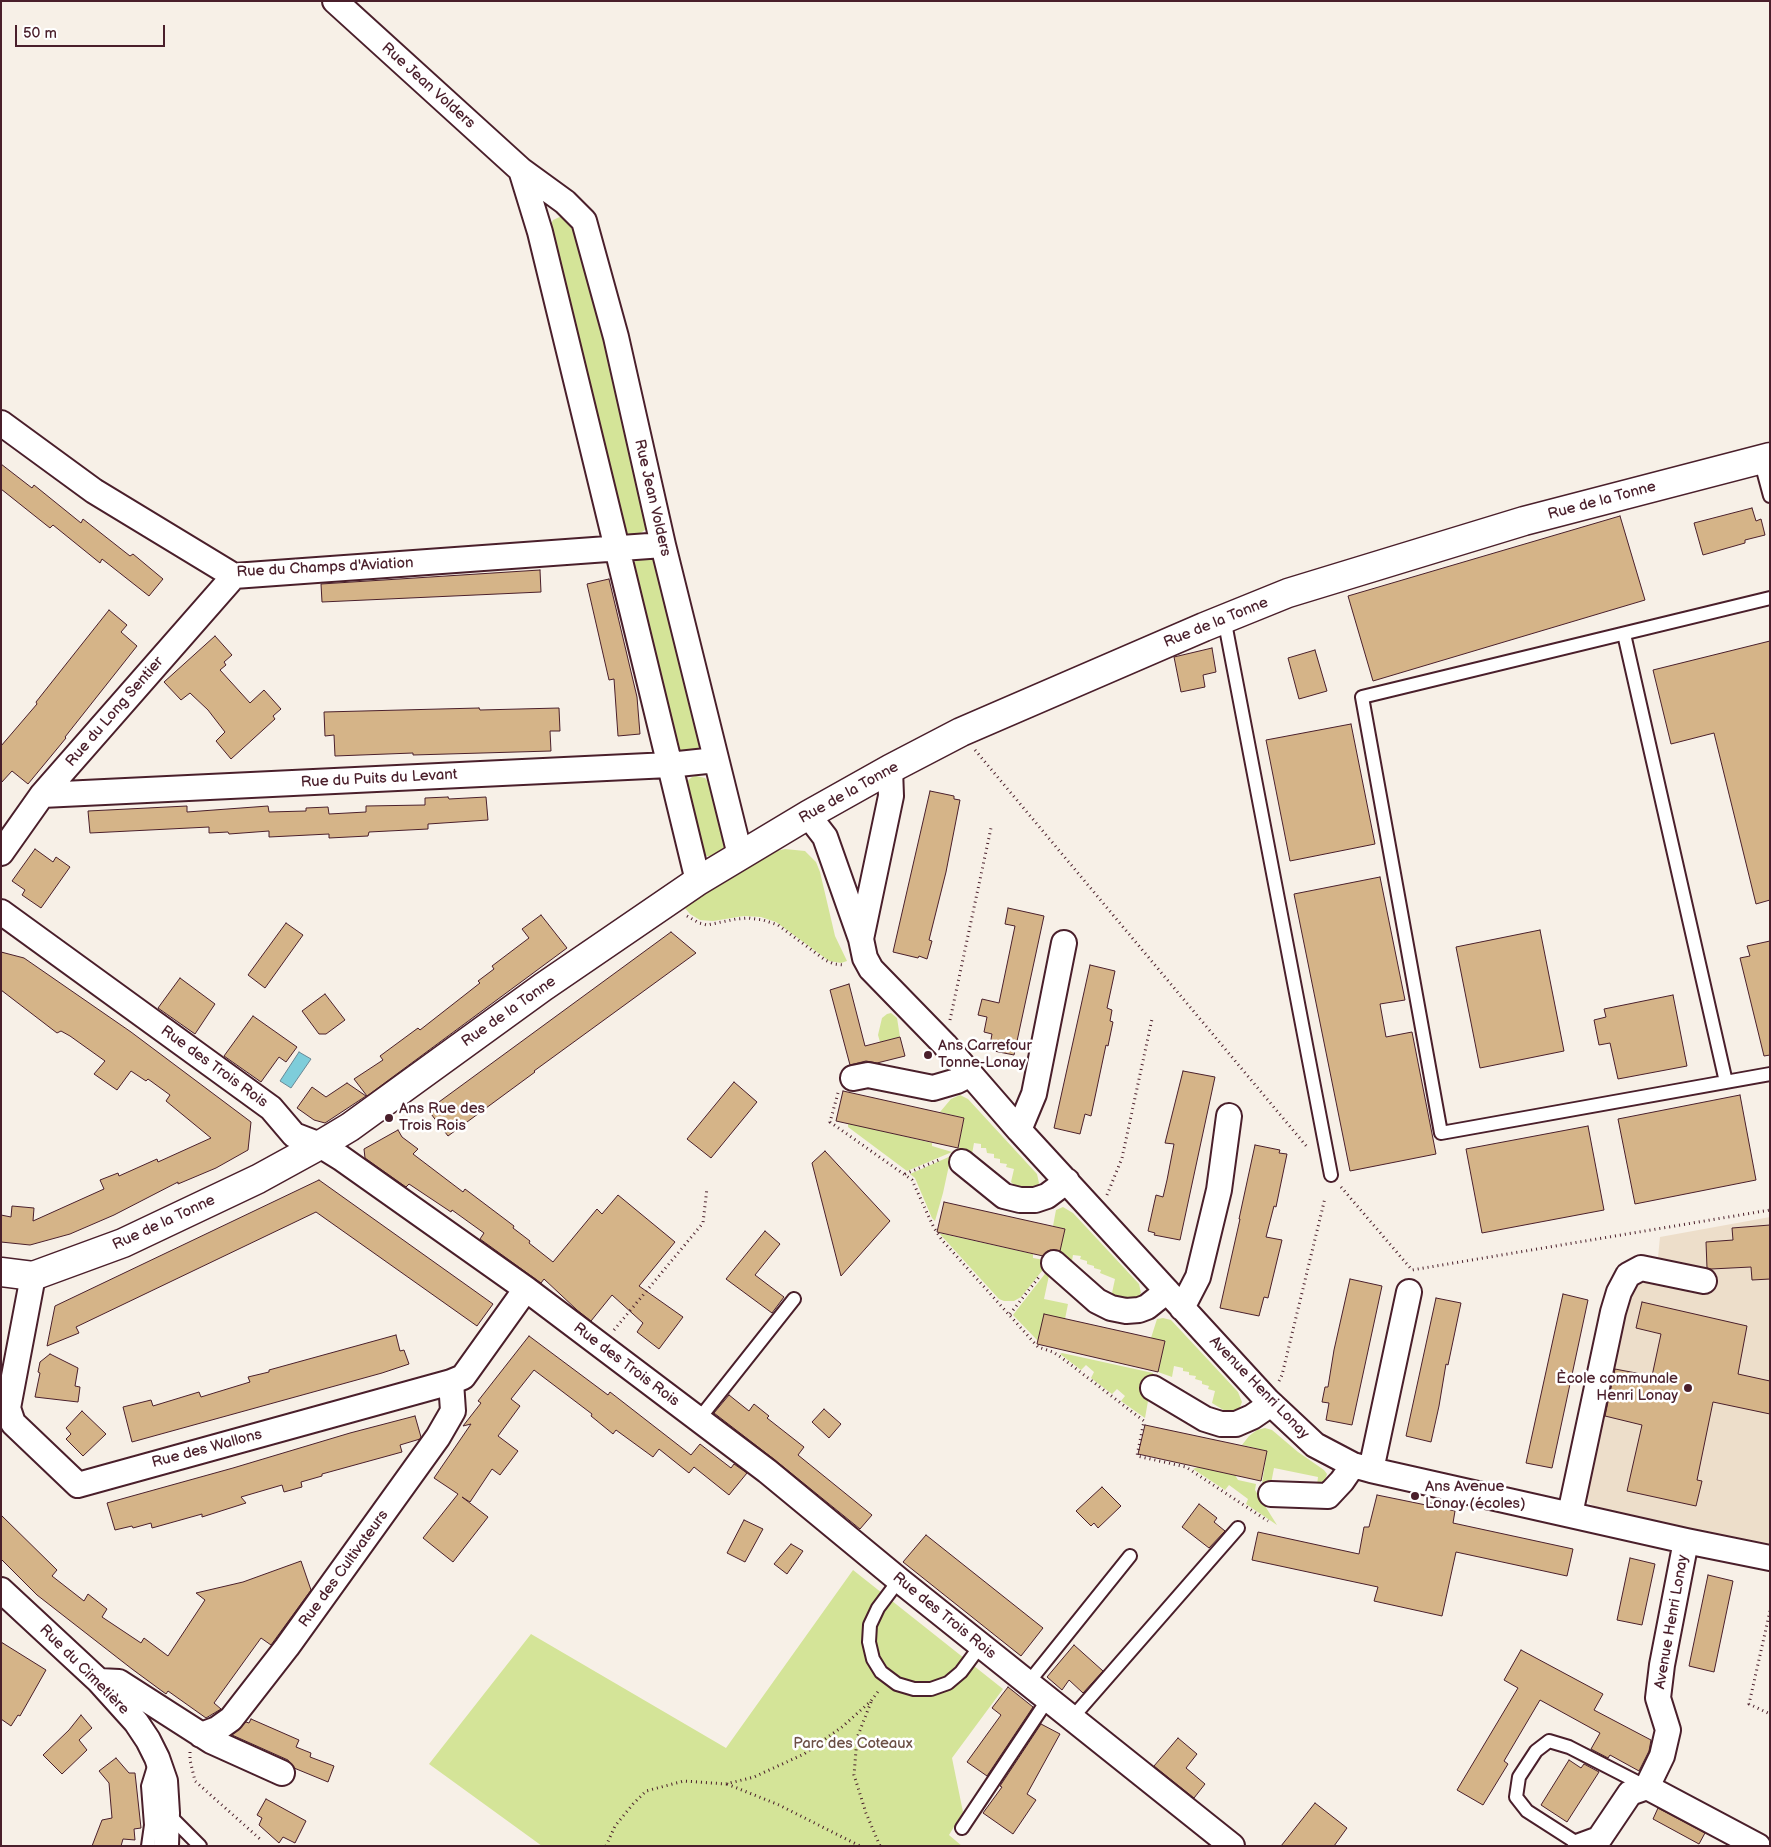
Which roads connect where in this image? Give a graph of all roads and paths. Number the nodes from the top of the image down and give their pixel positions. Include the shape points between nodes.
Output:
1 (335, 1) edge
2 (521, 170) junction
3 (1, 423) edge
4 (1765, 458) edge
5 (1770, 496) edge
6 (663, 545) junction
7 (616, 548) junction
8 (234, 576) junction
9 (1770, 598) edge
10 (1224, 618) junction
11 (1624, 634) junction
12 (716, 760) junction
13 (669, 765) junction
14 (890, 769) junction
15 (42, 795) junction
16 (808, 815) junction
17 (991, 828) dead end
18 (1, 853) edge
19 (740, 855) junction
20 (698, 881) junction
21 (675, 897) junction
22 (1, 912) edge
23 (1064, 943) dead end
24 (863, 949) junction
25 (1152, 1019) dead end
26 (945, 1045) junction
27 (1770, 1074) edge
28 (969, 1075) junction
29 (853, 1078) joint
30 (1726, 1082) junction
31 (1228, 1116) dead end
32 (1019, 1130) junction
33 (320, 1145) junction
34 (962, 1162) joint
35 (905, 1174) junction
36 (1331, 1175) dead end
37 (1067, 1181) junction
38 (707, 1188) dead end
39 (1325, 1198) dead end
40 (1096, 1214) junction
41 (1054, 1263) joint
42 (1, 1272) edge
43 (33, 1276) junction
44 (1704, 1281) dead end
45 (526, 1289) junction
46 (1409, 1292) dead end
47 (794, 1299) dead end
48 (1175, 1300) junction
49 (1010, 1314) junction
50 (601, 1346) junction
51 (451, 1382) junction
52 (1153, 1388) dead end
53 (1269, 1403) junction
54 (698, 1420) junction
55 (1362, 1467) junction
56 (1271, 1494) dead end
57 (1570, 1514) junction
58 (1268, 1521) dead end
59 (1238, 1528) dead end
60 (1686, 1541) junction
61 (1130, 1556) dead end
62 (1770, 1558) edge
63 (899, 1580) junction
64 (1, 1590) edge
65 (1770, 1611) edge
66 (981, 1646) junction
67 (99, 1681) junction
68 (1028, 1683) junction
69 (1048, 1699) junction
70 (1770, 1714) edge
71 (1072, 1718) junction
72 (196, 1732) junction
73 (157, 1758) junction
74 (282, 1773) dead end
75 (726, 1784) junction
76 (1647, 1787) junction
77 (167, 1813) junction
78 (962, 1828) dead end
79 (260, 1838) dead end
80 (148, 1846) edge
81 (166, 1846) edge
82 (200, 1846) edge
83 (606, 1846) edge
84 (860, 1846) edge
85 (880, 1846) edge
86 (1232, 1846) edge
87 (1580, 1846) edge
88 (1758, 1846) edge

1 - 2 street, Rue Jean Volders
2 - 6 street, Rue Jean Volders via 565,202 584,221 616,337
2 - 7 street via 542,241
3 - 8 street, Rue du Champs d'Aviation via 94,491
4 - 5 lane
4 - 10 street, Rue de la Tonne via 1524,521 1288,593
6 - 7 street, Rue du Champs d'Aviation
6 - 12 street, Rue Jean Volders
7 - 8 street, Rue du Champs d'Aviation
7 - 13 street
8 - 15 street, Rue du Long Sentier
9 - 11 lane
10 - 14 street, Rue de la Tonne via 961,732
10 - 36 lane
11 - 30 lane
11 - 30 lane via 1362,697 1441,1133
12 - 13 street, Rue du Puits du Levant
12 - 19 street, Rue Jean Volders
13 - 15 street, Rue du Puits du Levant
13 - 20 street
14 - 16 street, Rue de la Tonne
14 - 24 street via 891,796
15 - 18 street, Rue du Long Sentier
16 - 19 street, Rue de la Tonne
16 - 24 street, Avenue Henri Lonay via 825,837
17 - 26 path
19 - 20 street, Rue de la Tonne
20 - 21 street, Rue de la Tonne
21 - 24 path via 680,909 698,923 707,925 748,918 764,920 834,964 852,963
21 - 33 street, Rue de la Tonne
22 - 33 street, Rue des Trois Rois via 271,1108 294,1135
23 - 32 street via 1034,1094
24 - 26 street, Avenue Henri Lonay via 871,969
25 - 40 path via 1122,1158
26 - 28 street, Avenue Henri Lonay
27 - 30 lane
28 - 29 street via 933,1088 868,1075
28 - 32 street, Avenue Henri Lonay
29 - 35 path via 840,1085 830,1122
31 - 48 street via 1220,1190 1198,1277
32 - 37 street, Avenue Henri Lonay
33 - 43 street, Rue de la Tonne via 258,1179 123,1243
33 - 45 street, Rue des Trois Rois
34 - 35 path via 956,1152
34 - 37 street via 1004,1196 1020,1200 1047,1196
35 - 49 path via 912,1180 942,1240
37 - 40 street, Avenue Henri Lonay
38 - 50 path via 703,1223
39 - 53 path via 1282,1375
40 - 48 street, Avenue Henri Lonay
41 - 48 street via 1096,1301 1111,1308 1139,1310
41 - 49 path
42 - 43 street, Rue de la Tonne
43 - 51 street, Rue des Wallons via 8,1408 12,1424 78,1485
44 - 57 street via 1641,1268 1628,1275 1613,1312
45 - 50 street, Rue des Trois Rois
45 - 51 street, Rue des Wallons via 463,1377
46 - 55 street
47 - 54 lane
48 - 53 street, Avenue Henri Lonay
49 - 58 path via 1038,1347 1062,1358 1144,1421 1137,1456 1186,1467
50 - 54 street, Rue des Trois Rois
51 - 72 street, Rue des Cultivateurs via 453,1412 287,1647 231,1719 216,1729
52 - 53 street via 1205,1419 1221,1424 1236,1424 1252,1417
53 - 55 street, Avenue Henri Lonay via 1315,1445
54 - 63 street, Rue des Trois Rois via 768,1471
55 - 56 street via 1328,1496
55 - 57 street, Avenue Henri Lonay
57 - 60 street, Avenue Henri Lonay
59 - 71 lane
60 - 62 street, Avenue Henri Lonay
60 - 76 street, Avenue Henri Lonay via 1658,1698 1668,1730 1662,1756
61 - 68 lane
63 - 66 street, Rue des Trois Rois
63 - 66 lane via 870,1624 869,1642 873,1659 881,1672 897,1684 914,1689 932,1689 948,1683 961,1672
64 - 67 street, Rue du Cimetière
65 - 70 path via 1749,1704
66 - 68 street, Rue des Trois Rois
67 - 72 street via 118,1682
67 - 73 street, Rue du Cimetière via 136,1722
68 - 69 street, Rue des Trois Rois
69 - 71 street, Rue des Trois Rois
69 - 78 lane
71 - 86 street, Rue des Trois Rois
72 - 74 street
72 - 79 path via 190,1760 195,1781
73 - 77 street, Rue du Cimetière via 165,1781
73 - 80 lane via 148,1786 151,1825
75 - 83 path via 684,1781 646,1791 615,1826
75 - 84 path via 779,1805
75 - 85 path via 754,1777 804,1754 871,1701 857,1738 854,1775
76 - 87 street via 1630,1793 1599,1839
76 - 87 lane via 1569,1747 1549,1741 1536,1751 1519,1777 1516,1797 1527,1811
76 - 88 street
77 - 81 street, Rue du Cimetière
77 - 82 lane

